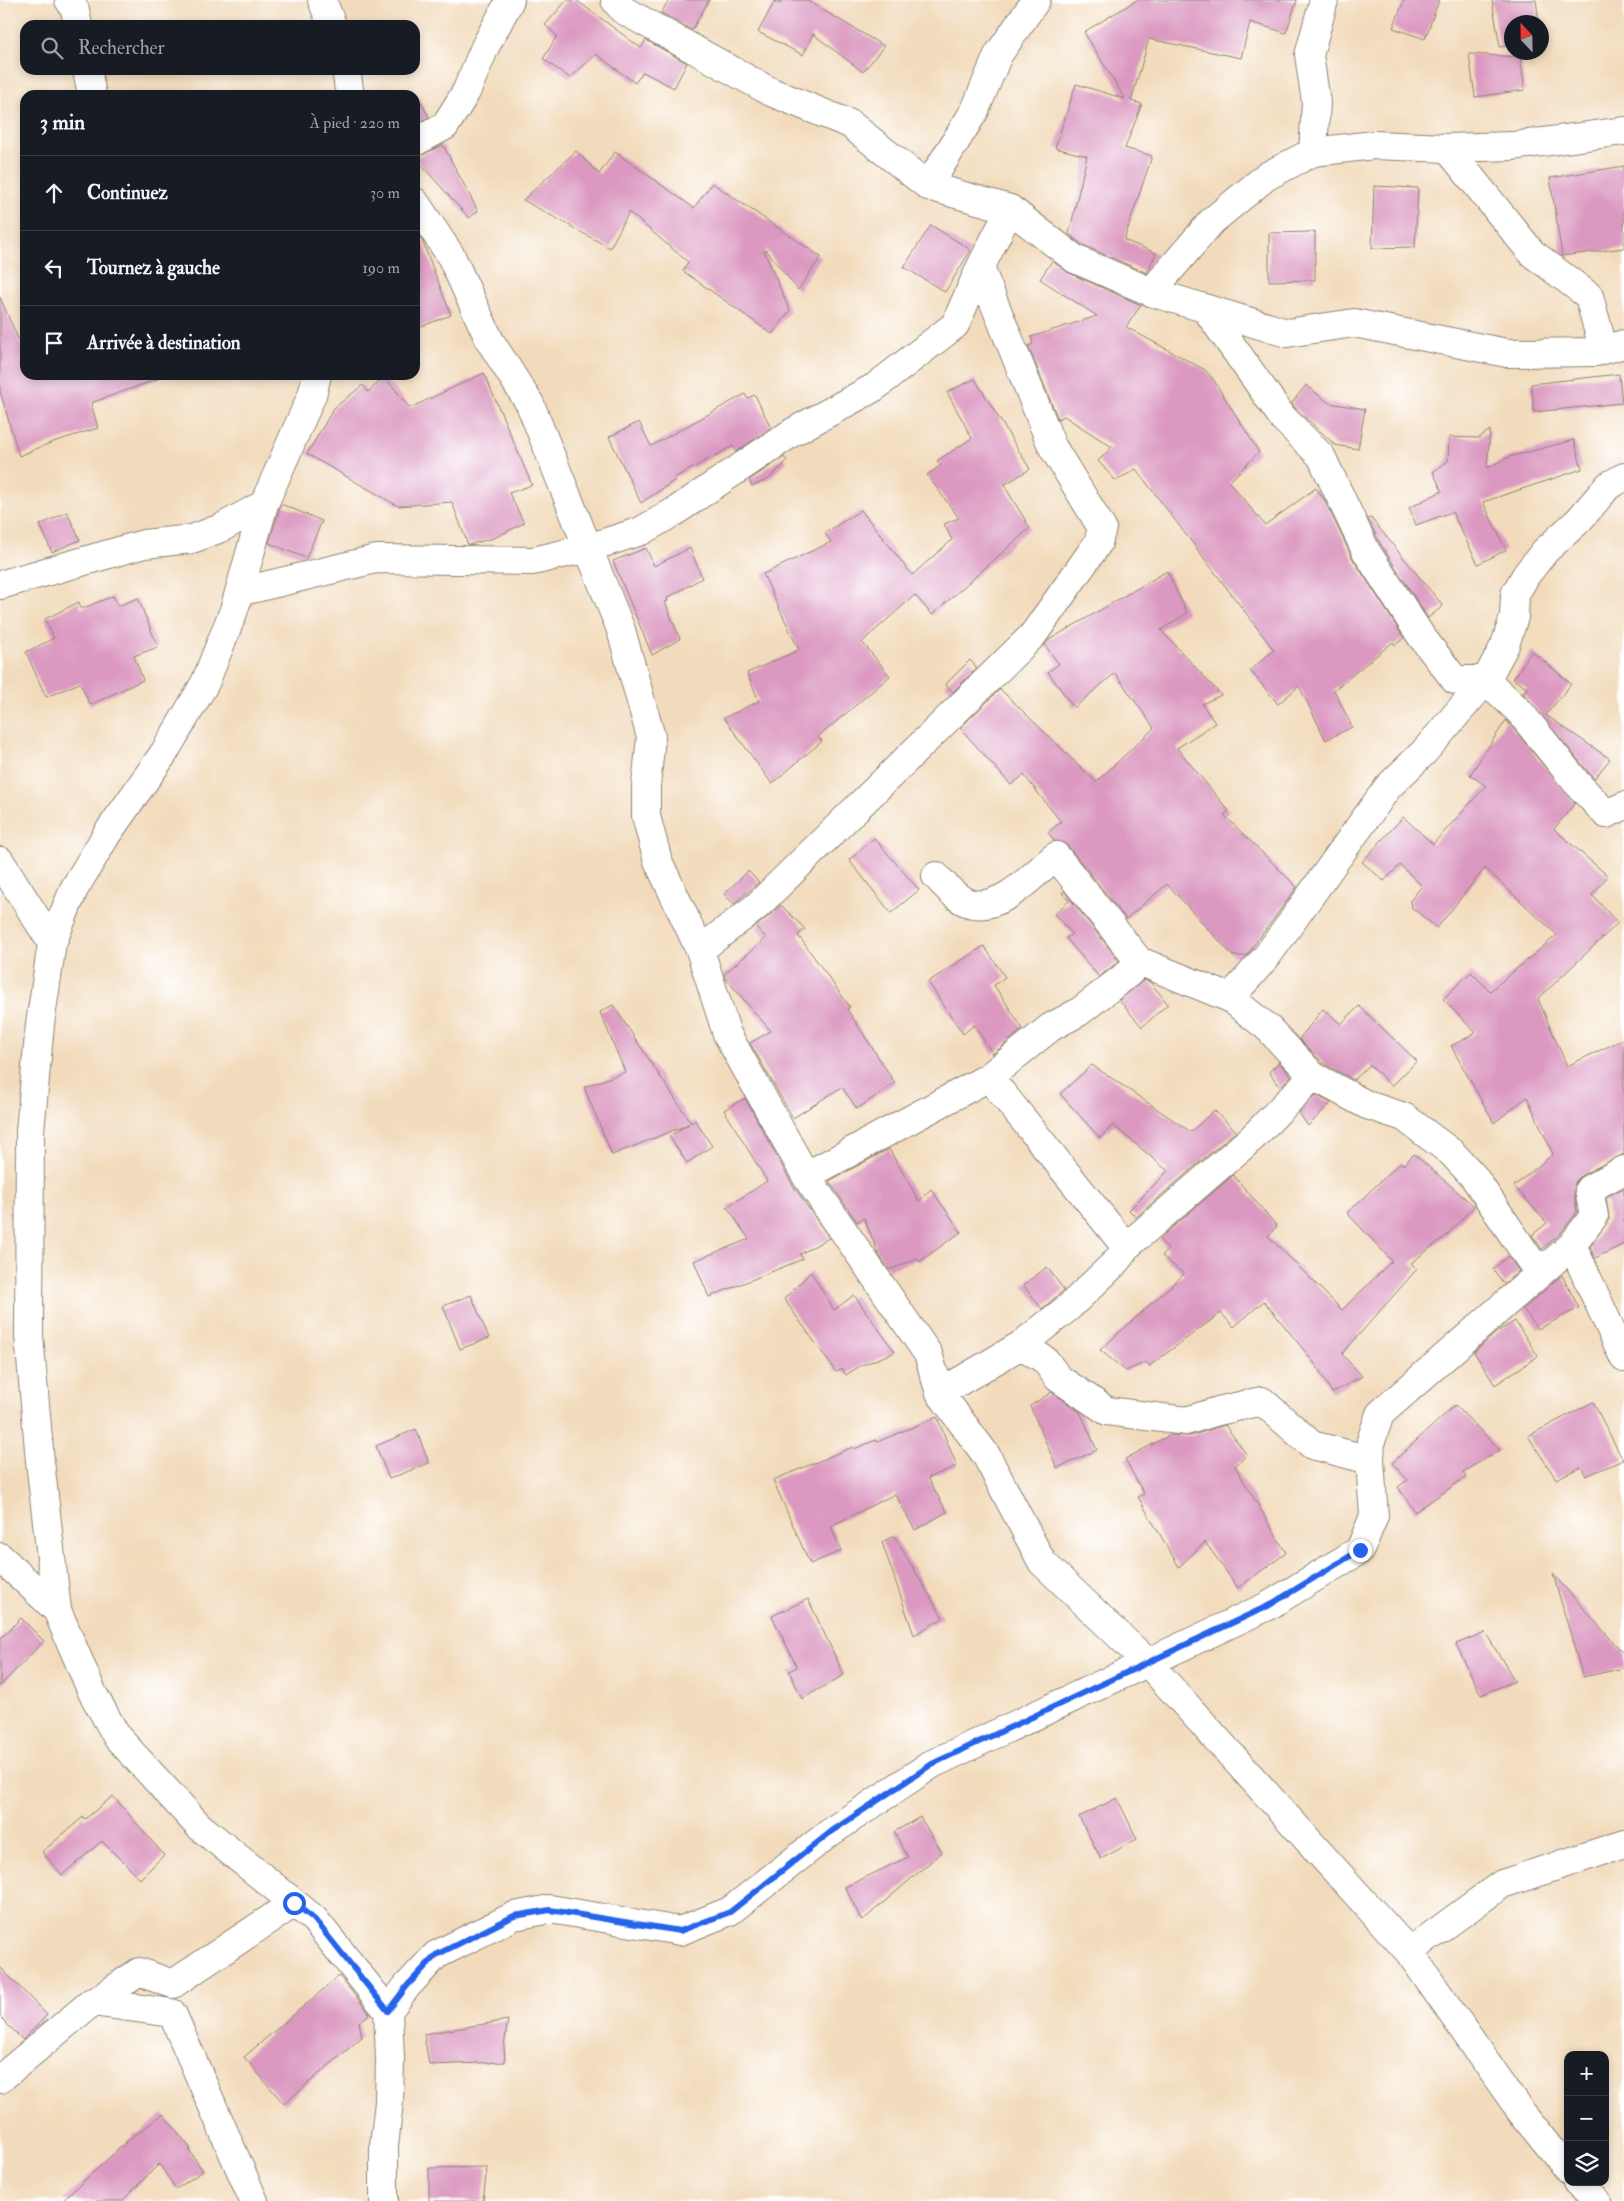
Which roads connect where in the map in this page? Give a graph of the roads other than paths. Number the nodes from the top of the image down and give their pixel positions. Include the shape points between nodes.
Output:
1 (69, 0) edge
2 (322, 0) edge
3 (510, 0) edge
4 (615, 0) edge
5 (1036, 0) edge
6 (1324, 0) edge
7 (77, 20) edge
8 (330, 20) edge
9 (88, 75) edge
10 (347, 75) edge
11 (91, 90) edge
12 (349, 90) edge
13 (1624, 131) edge
14 (420, 139) edge
15 (1447, 148) junction
16 (1312, 152) junction
17 (928, 186) junction
18 (420, 210) edge
19 (1010, 210) junction
20 (980, 268) junction
21 (1151, 292) junction
22 (1206, 309) junction
23 (1613, 346) edge
24 (316, 380) edge
25 (1624, 477) edge
26 (264, 504) junction
27 (588, 548) junction
28 (0, 585) edge
29 (239, 592) junction
30 (1486, 680) junction
31 (1624, 806) edge
32 (2, 870) edge
33 (936, 876) dead end
34 (52, 943) junction
35 (700, 950) junction
36 (1139, 961) junction
37 (1230, 998) junction
38 (1313, 1076) junction
39 (989, 1077) junction
40 (1624, 1170) edge
41 (806, 1176) junction
42 (1572, 1245) junction
43 (1126, 1247) junction
44 (1550, 1264) junction
45 (1021, 1345) junction
46 (1624, 1358) edge
47 (940, 1393) junction
48 (1370, 1460) junction
49 (0, 1557) edge
50 (57, 1610) junction
51 (1148, 1662) junction
52 (1624, 1844) edge
53 (294, 1903) junction
54 (1409, 1952) junction
55 (95, 2002) junction
56 (388, 2011) junction
57 (0, 2078) edge
58 (1581, 2189) edge
59 (254, 2201) edge
60 (384, 2201) edge

1 - 7 street
2 - 8 street
3 - 14 street via 466,92 445,126
4 - 17 street via 623,10 771,92 850,124
5 - 17 street via 998,55 975,110
6 - 16 street via 1309,55 1316,102
9 - 11 street
10 - 12 street
13 - 15 street via 1513,146
15 - 16 street via 1374,145
15 - 23 street via 1532,253 1589,296
16 - 21 street via 1267,176 1212,221
17 - 19 street
18 - 27 street via 451,256 490,342 530,404
19 - 20 street
19 - 21 street via 1075,259
20 - 27 street via 955,325 875,386 792,432 649,526
20 - 35 street via 1052,446 1102,528 1098,543 1033,635 757,906
21 - 22 street
22 - 23 street via 1287,333 1354,323 1507,354 1596,352
22 - 30 street via 1283,418 1321,456 1366,551 1420,636 1456,680
24 - 26 street
25 - 30 street via 1608,486 1579,520 1544,551 1526,574 1516,594 1514,617 1505,646
26 - 28 street via 221,528 192,539 144,544
26 - 29 street
27 - 29 street via 533,561 376,559
27 - 35 street via 621,630 651,737 646,786 650,834 658,861
29 - 34 street via 205,683 164,753 107,834 74,889
30 - 31 street via 1520,712 1606,814
30 - 37 street via 1424,752 1388,786 1267,956
32 - 34 street
33 - 36 street via 957,897 973,904 988,903 1004,898 1056,856
34 - 50 street via 40,1024 30,1131 29,1326
35 - 41 street via 727,1034
36 - 37 street
36 - 39 street via 1129,973 1079,1012 1051,1027
37 - 38 street via 1268,1028
38 - 43 street via 1252,1138
38 - 44 street via 1367,1104 1404,1116 1431,1136 1474,1177 1534,1266
39 - 41 street
39 - 43 street
40 - 42 street via 1589,1189 1594,1216
41 - 47 street via 928,1354
42 - 44 street
42 - 46 street
43 - 45 street via 1118,1260 1069,1307
44 - 48 street via 1380,1414 1371,1441
45 - 47 street
45 - 48 street via 1045,1360 1058,1378 1107,1411 1186,1421 1262,1401 1312,1445
47 - 51 street via 986,1455 1042,1562
48 - 51 street via 1374,1516 1360,1550 1268,1606
49 - 50 street
50 - 53 street via 92,1692 117,1737 199,1826
51 - 54 street
51 - 56 street via 932,1764 832,1831 730,1912 680,1931 550,1910 514,1916 436,1955
52 - 54 street via 1502,1884
53 - 55 street via 174,1984 139,1972
53 - 56 street via 314,1919
54 - 58 street via 1522,2113
55 - 57 street
55 - 59 street via 172,2013
56 - 60 street via 390,2085 384,2146

